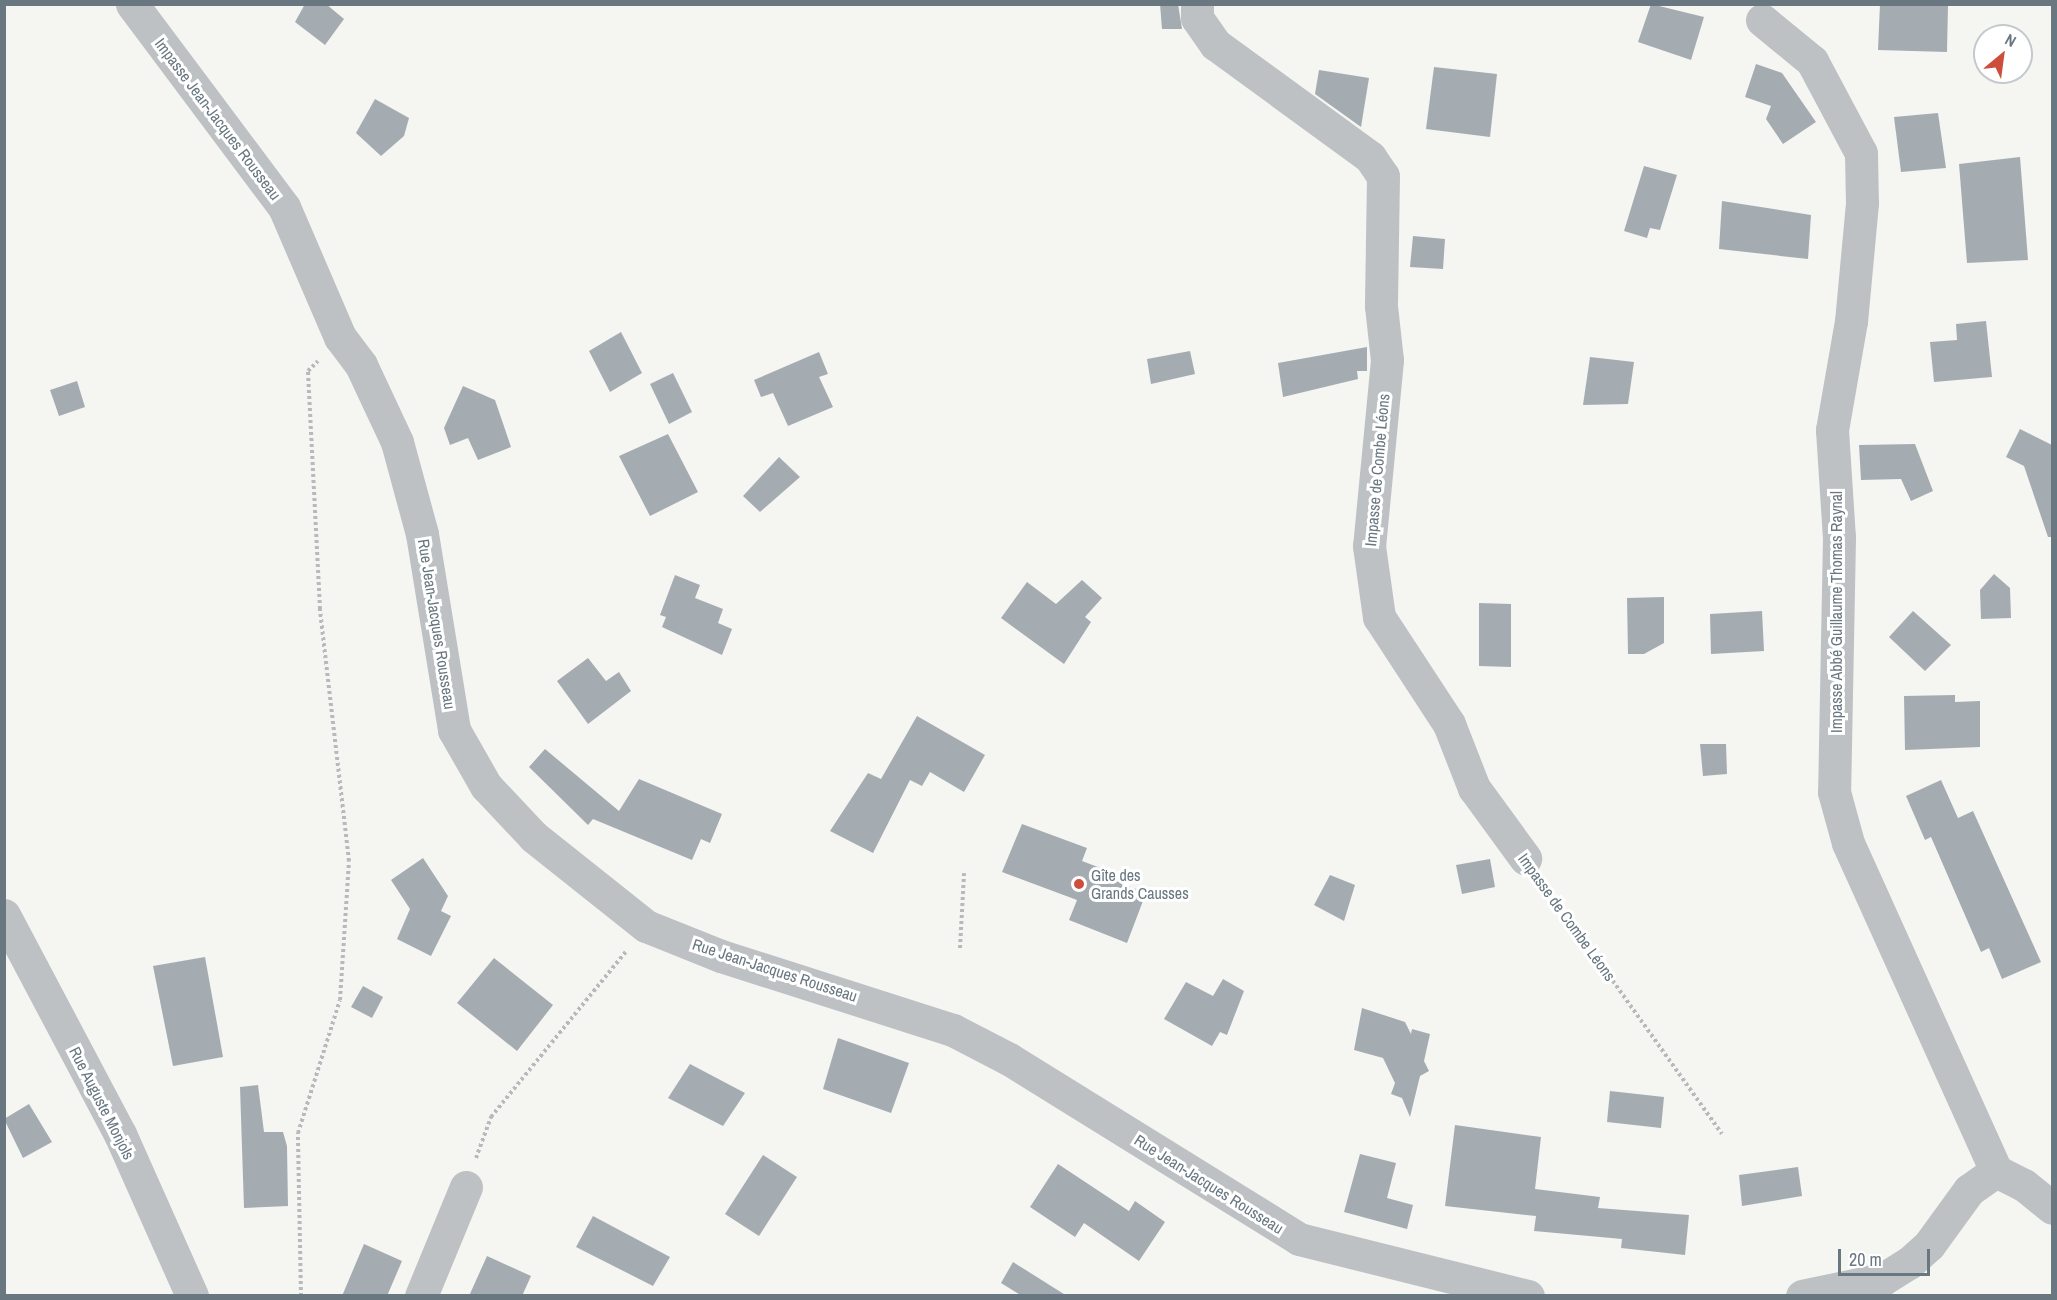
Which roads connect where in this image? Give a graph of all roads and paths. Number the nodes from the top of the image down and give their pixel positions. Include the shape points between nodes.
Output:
1 (132, 4) edge
2 (1197, 4) edge
3 (1762, 20) dead end
4 (340, 337) junction
5 (1525, 858) joint
6 (964, 873) dead end
7 (4, 915) edge
8 (646, 926) junction
9 (960, 948) dead end
10 (1722, 1134) dead end
11 (1996, 1171) junction
12 (466, 1187) joint
13 (2052, 1208) edge
14 (192, 1296) edge
15 (301, 1296) edge
16 (421, 1296) edge
17 (1528, 1296) edge
18 (1802, 1296) edge

1 - 4 street, Impasse Jean-Jacques Rousseau via 284,207
2 - 5 street, Impasse de Combe Léons via 1197,18 1215,45 1370,157 1383,176 1381,306 1387,360 1369,546 1379,617 1449,724 1474,788
3 - 11 street, Impasse Abbé Guillaume Thomas Raynal via 1812,61 1861,153 1862,203 1851,321 1832,430 1839,537 1834,792 1848,843
4 - 8 street, Rue Jean-Jacques Rousseau via 361,365 397,442 422,534 454,730 486,786 534,837
4 - 15 path via 308,371 320,609 349,861 340,1000 298,1133
5 - 10 path, Impasse de Combe Léons
6 - 9 path
7 - 14 street, Rue Auguste Monjols via 120,1134
8 - 12 path via 491,1116
8 - 17 street, Rue Jean-Jacques Rousseau via 721,956 953,1030 1009,1059 1299,1239
11 - 13 street via 2024,1185
11 - 18 street via 1969,1190 1929,1245 1909,1263 1883,1279
12 - 16 street

